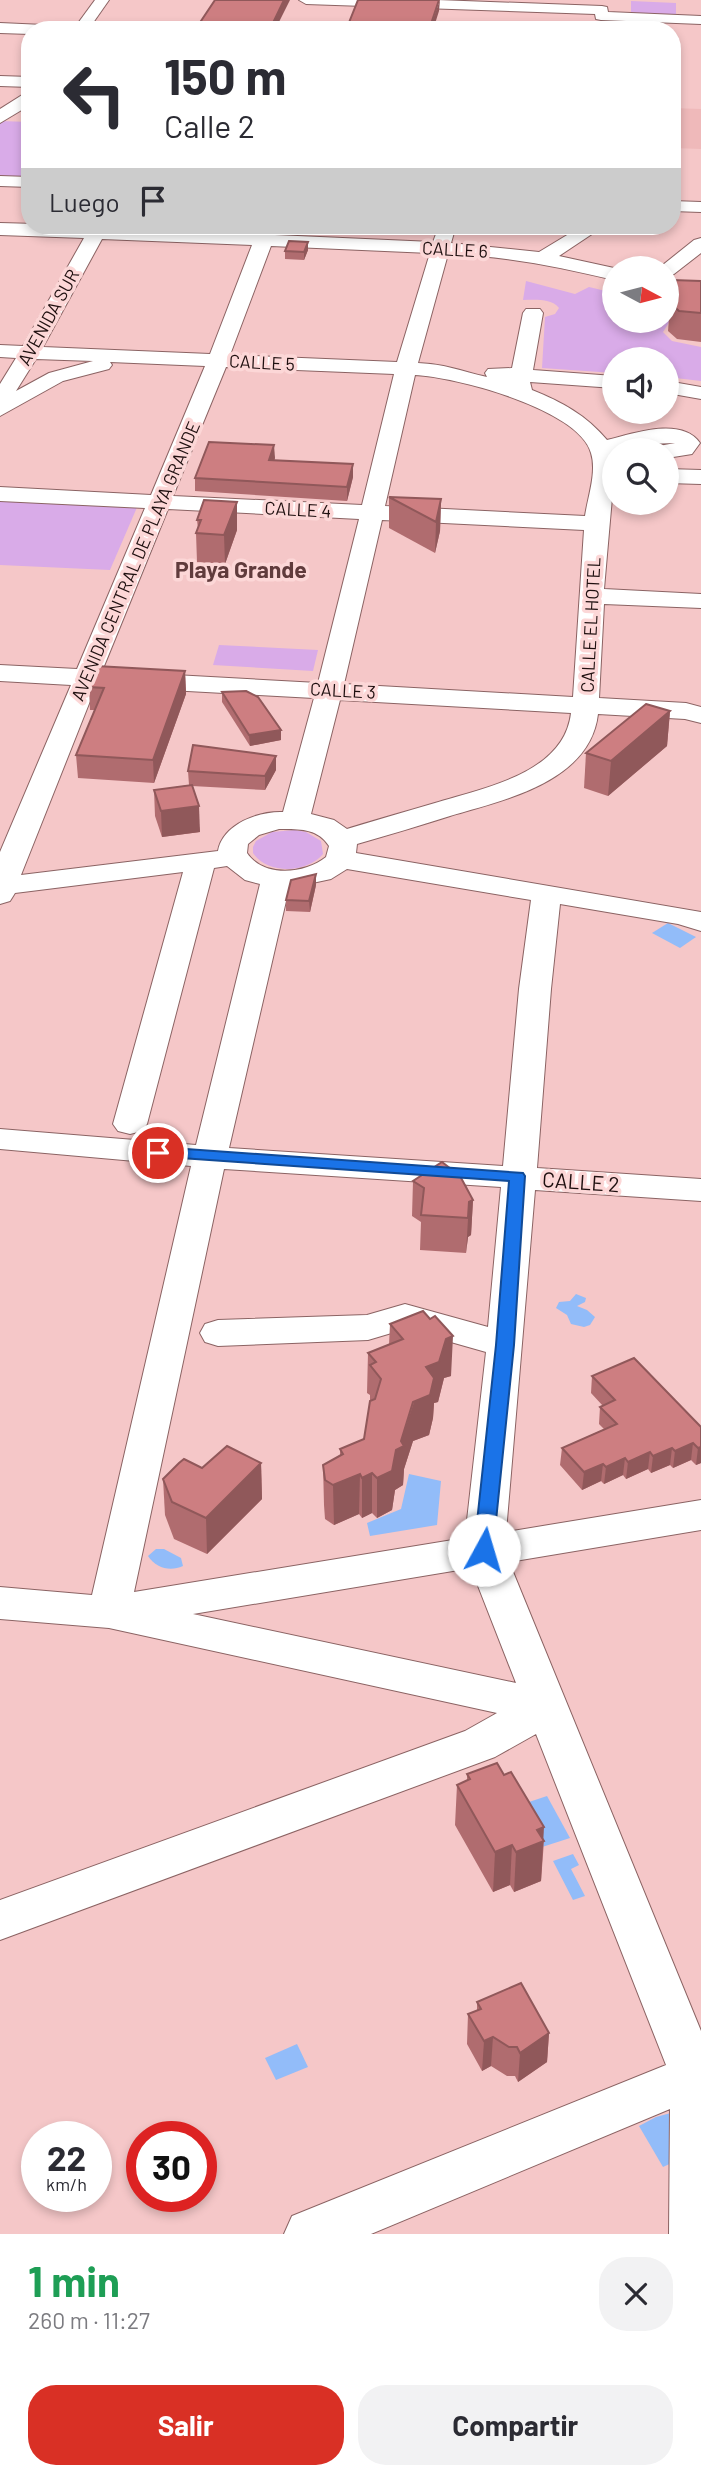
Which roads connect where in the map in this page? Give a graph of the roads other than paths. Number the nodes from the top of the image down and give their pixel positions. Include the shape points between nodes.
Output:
1 (102, 0) edge
2 (306, 0) edge
3 (595, 13) edge
4 (701, 20) edge
5 (87, 21) edge
6 (0, 28) edge
7 (21, 29) edge
8 (0, 81) edge
9 (21, 82) edge
10 (0, 120) edge
11 (21, 121) edge
12 (0, 181) edge
13 (21, 182) edge
14 (681, 206) edge
15 (701, 207) edge
16 (0, 229) edge
17 (21, 229) edge
18 (94, 235) edge
19 (265, 235) edge
20 (290, 235) edge
21 (445, 235) edge
22 (580, 235) edge
23 (701, 244) edge
24 (443, 248) junction
25 (542, 258) junction
26 (679, 261) edge
27 (602, 271) edge
28 (533, 313) dead end
29 (0, 351) edge
30 (30, 352) junction
31 (167, 358) junction
32 (218, 360) junction
33 (414, 368) junction
34 (523, 374) junction
35 (602, 381) edge
36 (679, 389) edge
37 (701, 393) edge
38 (532, 398) junction
39 (0, 401) edge
40 (0, 410) edge
41 (658, 438) edge
42 (679, 450) edge
43 (602, 453) edge
44 (679, 476) edge
45 (701, 477) edge
46 (602, 484) edge
47 (0, 494) edge
48 (159, 502) junction
49 (370, 512) junction
50 (596, 524) junction
51 (592, 596) junction
52 (701, 601) edge
53 (0, 673) edge
54 (86, 677) junction
55 (330, 689) junction
56 (585, 704) junction
57 (696, 716) edge
58 (295, 820) junction
59 (341, 850) junction
60 (233, 857) junction
61 (201, 861) junction
62 (276, 879) junction
63 (1, 889) edge
64 (547, 893) junction
65 (701, 922) edge
66 (130, 1124) dead end
67 (0, 1139) edge
68 (210, 1157) junction
69 (517, 1176) junction
70 (701, 1190) edge
71 (218, 1334) dead end
72 (505, 1345) junction
73 (701, 1516) edge
74 (484, 1550) junction
75 (0, 1603) edge
76 (109, 1612) junction
77 (546, 1707) junction
78 (0, 1920) edge
79 (695, 2076) junction
80 (310, 2234) edge
81 (695, 2234) edge

1 - 5 street
2 - 3 street
3 - 4 street
6 - 7 street
8 - 9 street
10 - 11 street
12 - 13 street
14 - 15 street
16 - 17 street, CALLE 6
18 - 30 street, AVENIDA SUR
19 - 32 street, AVENIDA CENTRAL DE PLAYA GRANDE
20 - 24 street, CALLE 6
21 - 24 street
22 - 25 street
23 - 26 street
24 - 25 street, CALLE 6
24 - 33 street
25 - 27 street, CALLE 6
28 - 34 street
29 - 30 street, CALLE 5
30 - 31 street, CALLE 5
30 - 39 street, AVENIDA SUR
31 - 32 street, CALLE 5
31 - 40 street via 122,362 56,377
32 - 33 street, CALLE 5
32 - 48 street, AVENIDA CENTRAL DE PLAYA GRANDE
33 - 34 street, CALLE 5
33 - 38 street
33 - 49 street
34 - 35 street, CALLE 5
34 - 38 street via 519,387
36 - 37 street
38 - 43 street via 580,425
41 - 42 street via 680,436 689,443
44 - 45 street
46 - 50 street, CALLE EL HOTEL
47 - 48 street, CALLE 4
48 - 49 street, CALLE 4
48 - 54 street, AVENIDA CENTRAL DE PLAYA GRANDE
49 - 50 street, CALLE 4
49 - 55 street
50 - 51 street, CALLE EL HOTEL
51 - 52 street
51 - 56 street, CALLE EL HOTEL
53 - 54 street, CALLE 3
54 - 55 street, CALLE 3
54 - 63 street, AVENIDA CENTRAL DE PLAYA GRANDE
55 - 56 street, CALLE 3
55 - 58 street
56 - 57 street, CALLE 3
56 - 59 street, CALLE EL HOTEL via 577,740 547,771
58 - 59 street via 324,826
58 - 60 street via 277,820 246,830 236,838
59 - 62 street, CALLE EL HOTEL via 330,868 315,875
59 - 64 street
60 - 61 street
60 - 62 street via 256,875
61 - 63 street
61 - 66 street
62 - 68 street
64 - 65 street
64 - 69 street
67 - 68 street, CALLE 2
68 - 69 street, CALLE 2
68 - 76 street
69 - 70 street, CALLE 2
69 - 72 street
71 - 72 street via 368,1327 405,1316
72 - 74 street
73 - 74 street
74 - 76 street
74 - 77 street
75 - 76 street
76 - 77 street
77 - 78 street via 480,1744
77 - 79 street
79 - 80 street
79 - 81 street

